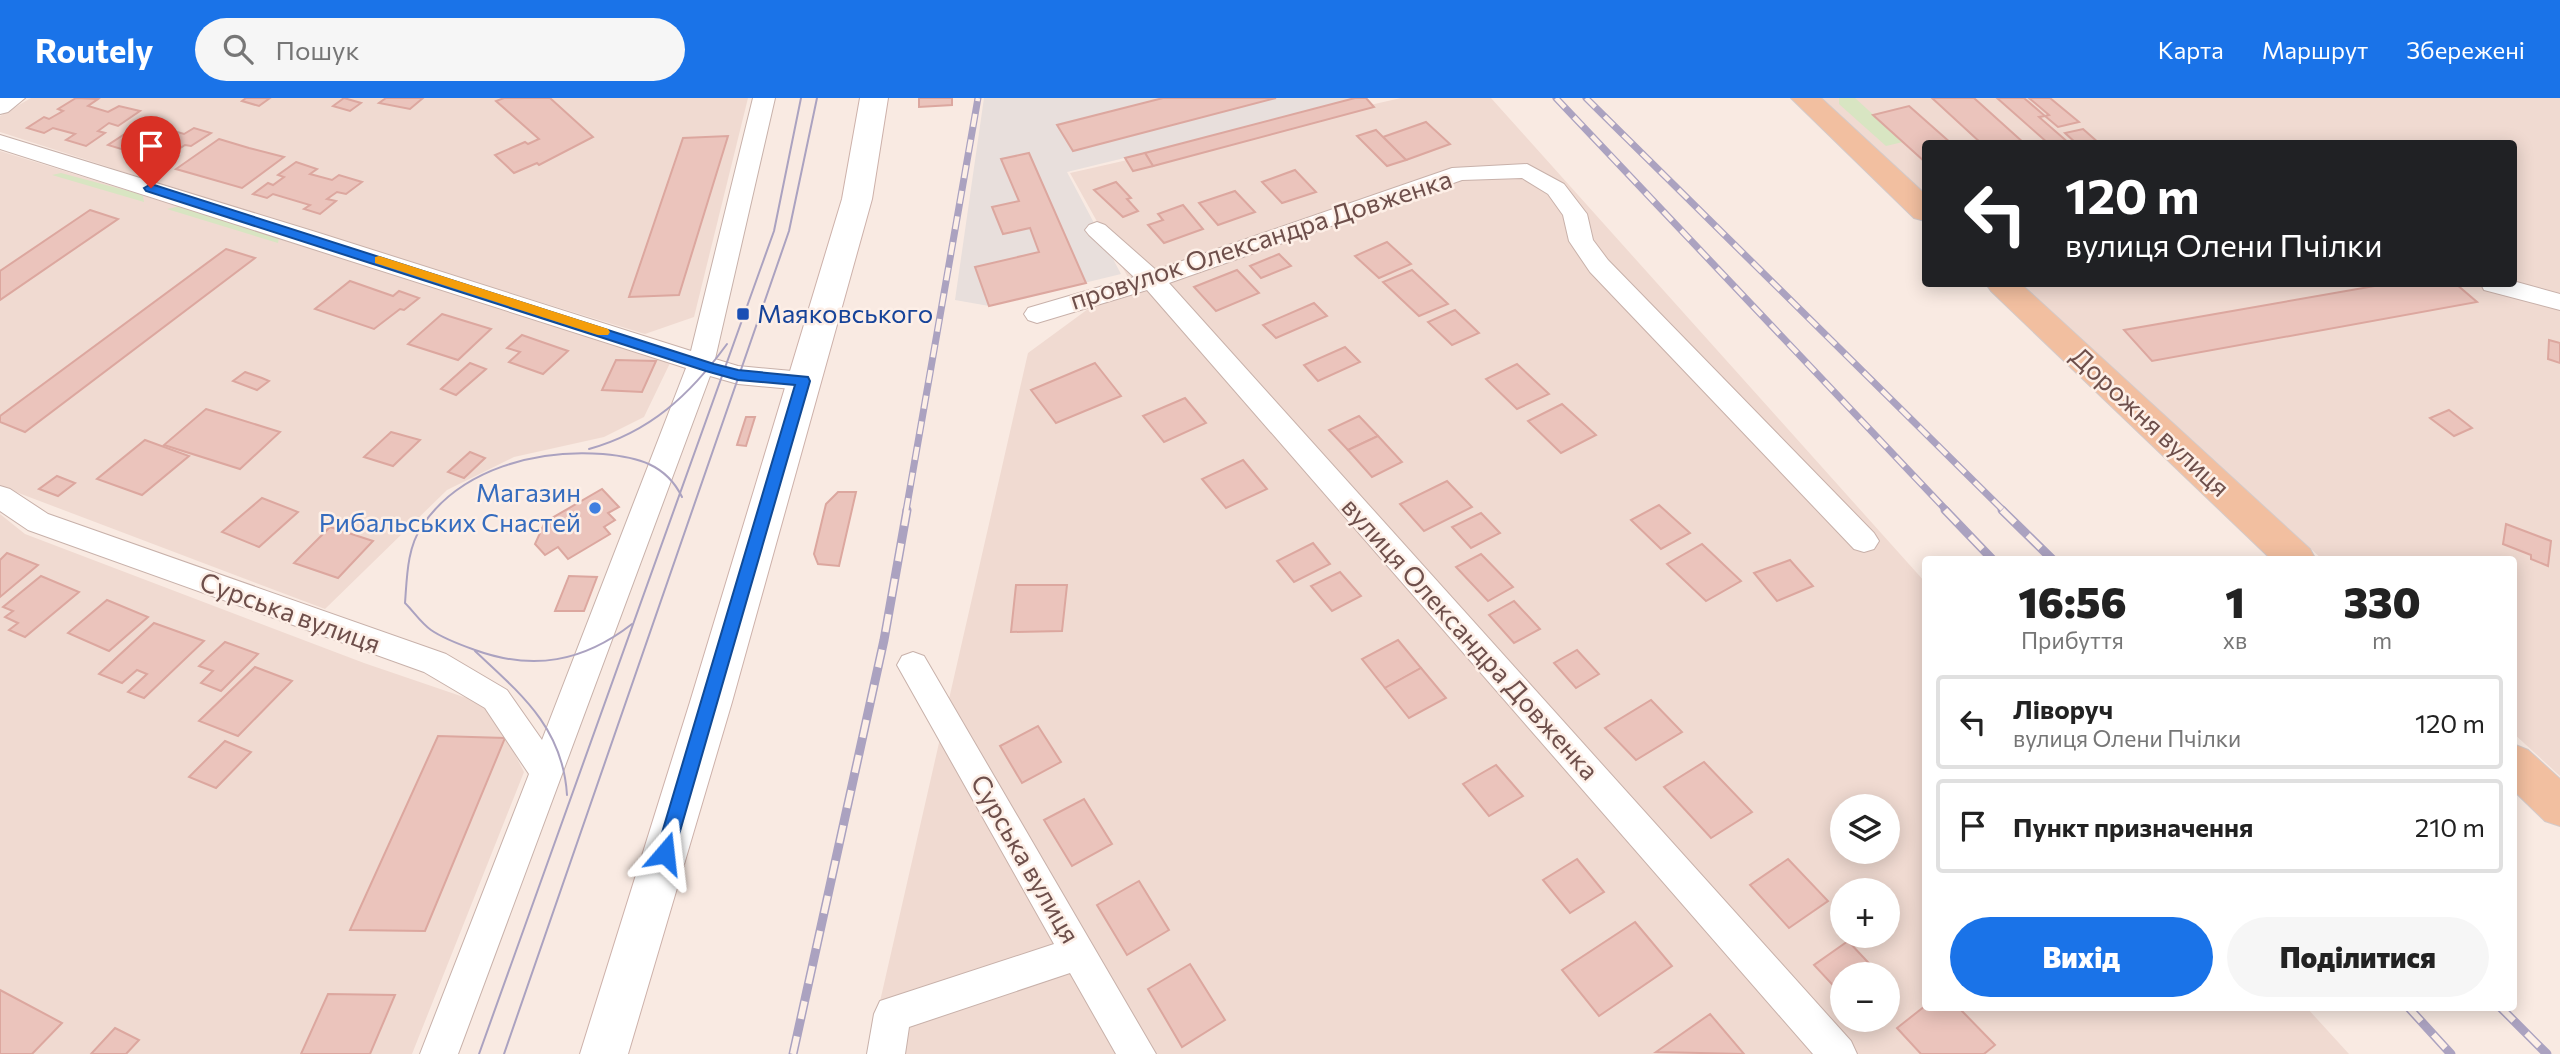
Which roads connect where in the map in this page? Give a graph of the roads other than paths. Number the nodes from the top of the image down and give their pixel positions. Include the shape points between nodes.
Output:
1 (15, 98) edge
2 (764, 98) edge
3 (874, 98) edge
4 (1805, 98) edge
5 (0, 107) edge
6 (0, 142) edge
7 (1922, 208) edge
8 (1097, 230) dead end
9 (1152, 280) junction
10 (2005, 287) edge
11 (2504, 287) edge
12 (2560, 302) edge
13 (1037, 314) dead end
14 (701, 364) junction
15 (803, 381) junction
16 (0, 497) edge
17 (1864, 541) dead end
18 (2293, 556) edge
19 (913, 665) dead end
20 (2517, 767) edge
21 (546, 772) junction
22 (2560, 807) edge
23 (1079, 953) junction
24 (439, 1054) edge
25 (604, 1054) edge
26 (886, 1054) edge
27 (1137, 1054) edge
28 (1838, 1054) edge

1 - 5 street
2 - 14 street
3 - 15 main road via 857,199
4 - 7 main road
6 - 14 street
8 - 9 street, вулиця Олександра Довженка
9 - 13 street, провулок Олександра Довженка
9 - 17 street, провулок Олександра Довженка via 1460,173 1527,172 1556,189 1575,214 1581,241 1599,266
9 - 28 street, вулиця Олександра Довженка
10 - 18 main road, Дорожня вулиця
11 - 12 street
14 - 15 street via 738,375
14 - 21 street
15 - 25 main road
16 - 21 street, Сурська вулиця via 38,522 436,663 496,699
19 - 23 street, Сурська вулиця
20 - 22 main road
21 - 24 street
23 - 26 street via 893,1014
23 - 27 street, Сурська вулиця

